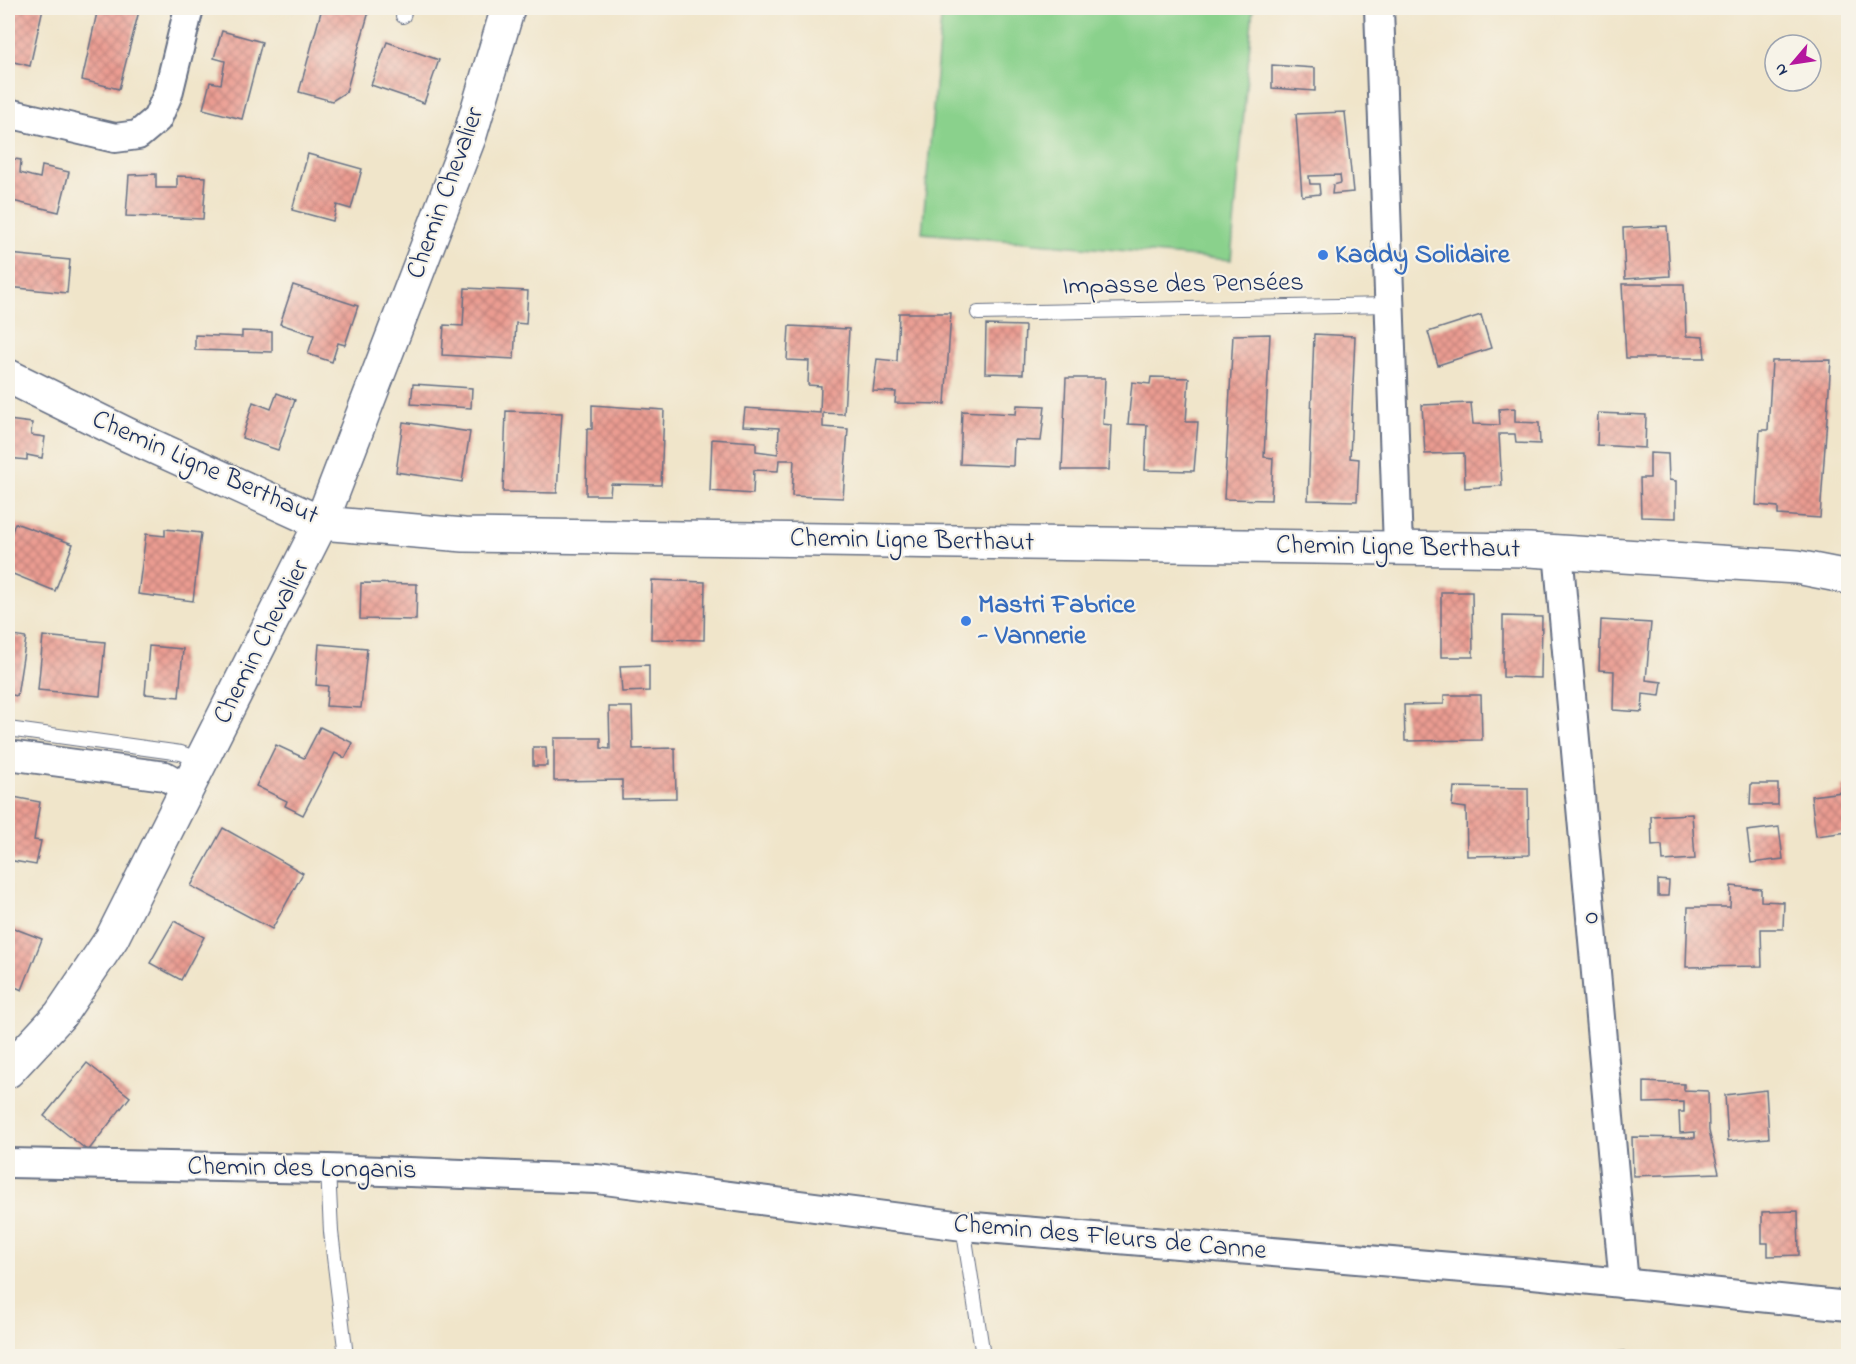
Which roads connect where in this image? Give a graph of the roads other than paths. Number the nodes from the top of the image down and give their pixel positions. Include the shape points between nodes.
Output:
1 (189, 8) edge
2 (508, 8) edge
3 (1379, 8) edge
4 (8, 113) edge
5 (1389, 305) junction
6 (978, 313) dead end
7 (8, 375) edge
8 (321, 523) junction
9 (1398, 548) junction
10 (1558, 551) junction
11 (1848, 578) edge
12 (8, 729) edge
13 (8, 755) edge
14 (195, 775) junction
15 (8, 1071) edge
16 (8, 1163) edge
17 (328, 1169) junction
18 (597, 1179) joint
19 (963, 1226) junction
20 (1624, 1284) junction
21 (1838, 1305) edge
22 (346, 1356) edge
23 (983, 1356) edge

1 - 4 street via 168,94 157,119 138,135 115,138
2 - 8 street, Chemin Chevalier via 470,135
3 - 5 street
5 - 6 lane, Impasse des Pensées
5 - 9 street
7 - 8 street, Chemin Ligne Berthaut
8 - 9 street, Chemin Ligne Berthaut via 464,535
8 - 14 street, Chemin Chevalier
9 - 10 street, Chemin Ligne Berthaut
10 - 11 street, Chemin Ligne Berthaut via 1797,567
10 - 20 street, 0
12 - 14 lane via 181,753
13 - 14 street via 165,776
14 - 15 street, Chemin Chevalier via 112,938 60,1015
16 - 17 street, Chemin des Longanis
17 - 18 street, Chemin des Longanis
17 - 22 lane via 331,1232
18 - 19 street, Chemin des Fleurs de Canne
19 - 20 street, Chemin des Fleurs de Canne
19 - 23 lane
20 - 21 street, Chemin des Fleurs de Canne

